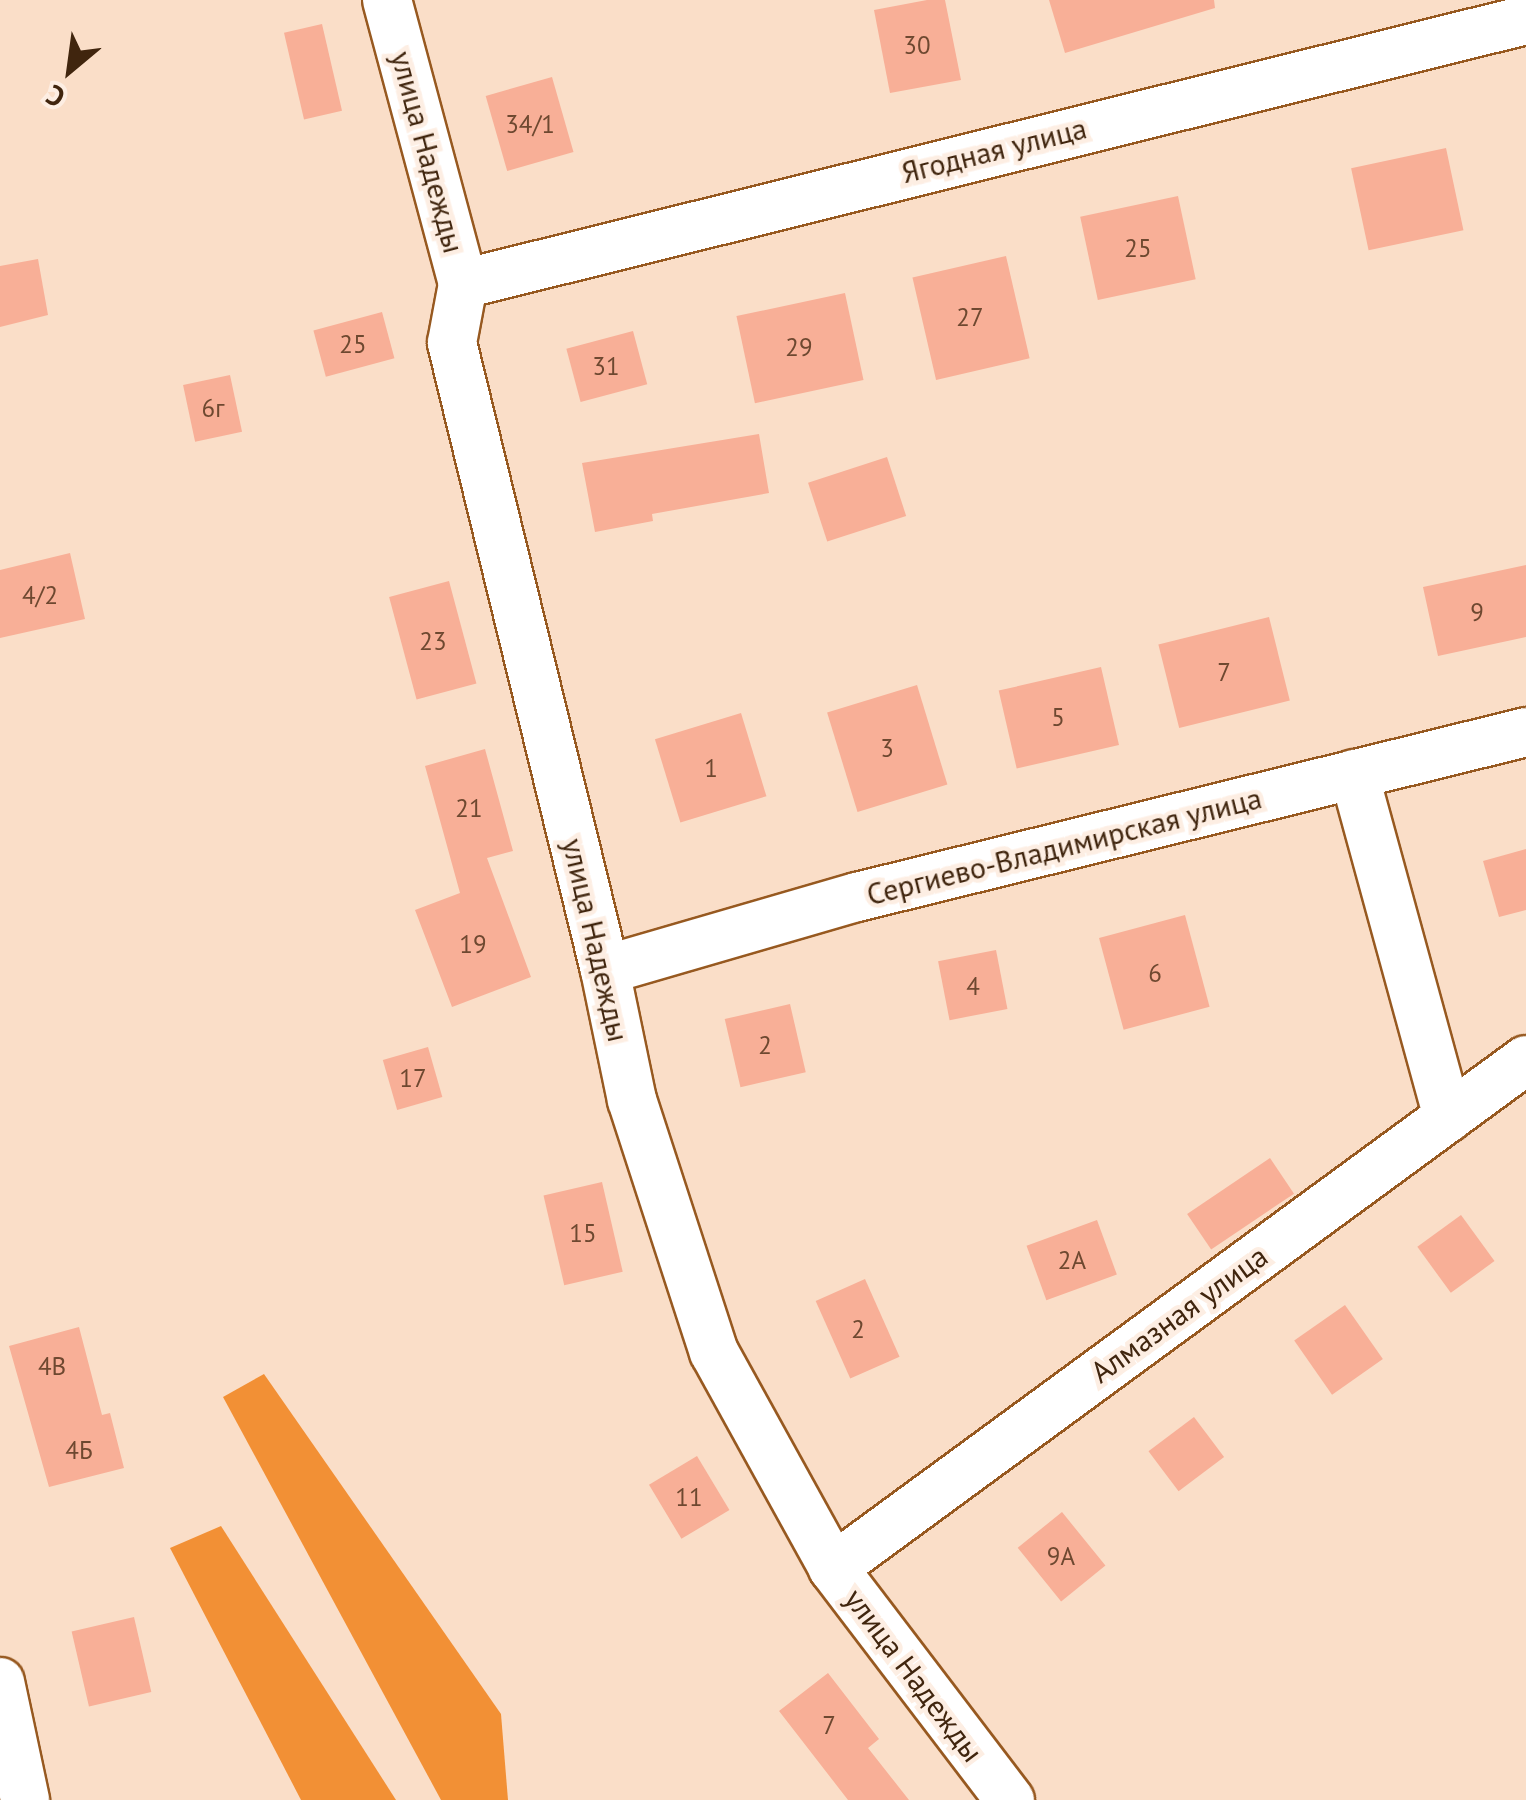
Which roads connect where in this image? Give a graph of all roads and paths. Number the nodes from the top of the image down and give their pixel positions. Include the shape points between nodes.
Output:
1 (387, 0) edge
2 (1526, 20) edge
3 (463, 284) junction
4 (1526, 732) edge
5 (1354, 774) junction
6 (605, 970) junction
7 (1526, 1060) edge
8 (1448, 1117) junction
9 (833, 1568) junction
10 (0, 1682) edge
11 (25, 1800) edge
12 (1010, 1800) edge

1 - 3 street, улица Надежды
2 - 3 street, Ягодная улица
3 - 6 street, улица Надежды via 452,343
4 - 5 street, Сергиево-Владимирская улица
5 - 6 street, Сергиево-Владимирская улица via 856,897
5 - 8 street
6 - 9 street, улица Надежды via 632,1100 714,1352
7 - 8 street, Алмазная улица
8 - 9 street, Алмазная улица
9 - 12 street, улица Надежды
10 - 11 street

